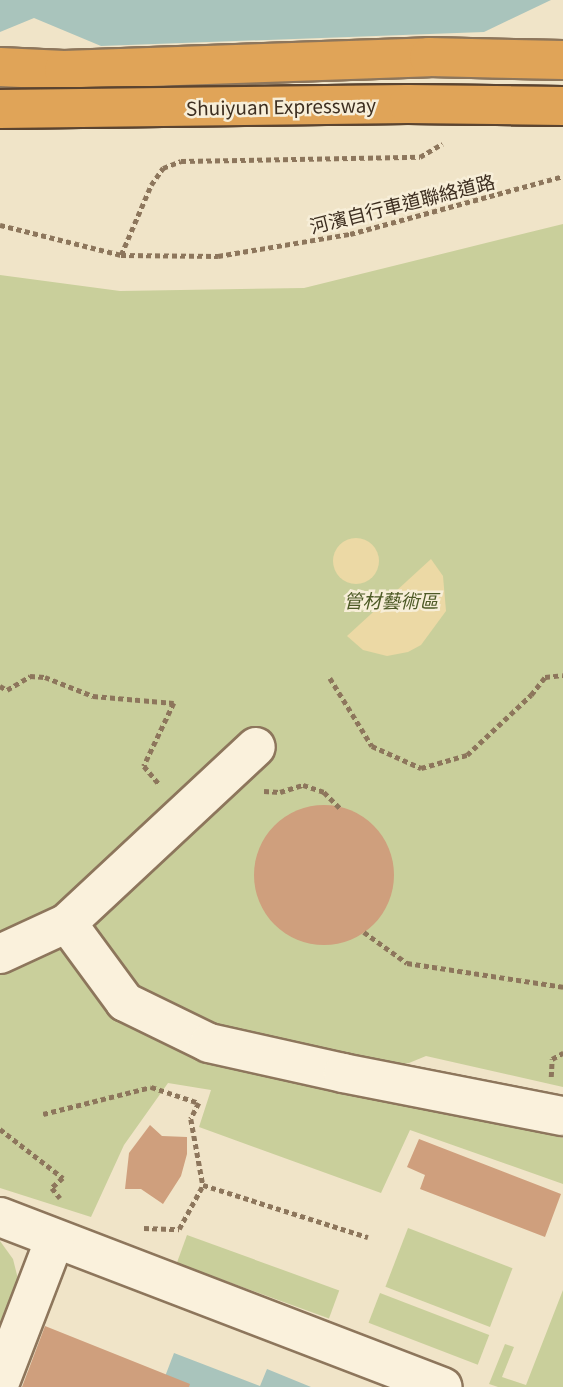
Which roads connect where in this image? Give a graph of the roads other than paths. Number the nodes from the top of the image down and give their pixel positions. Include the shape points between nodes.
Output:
1 (563, 61) edge
2 (0, 67) edge
3 (563, 106) edge
4 (0, 109) edge
5 (246, 755) road end
6 (67, 923) junction
7 (0, 954) edge
8 (563, 1116) edge
9 (0, 1217) edge
10 (55, 1239) junction
11 (0, 1382) edge
12 (443, 1387) edge

1 - 2 highway via 429,57 64,70
3 - 4 highway, Shuiyuan Expressway, bridge
5 - 6 lane
6 - 7 lane
6 - 8 lane via 125,1002 209,1043
9 - 10 lane
10 - 11 lane
10 - 12 lane

